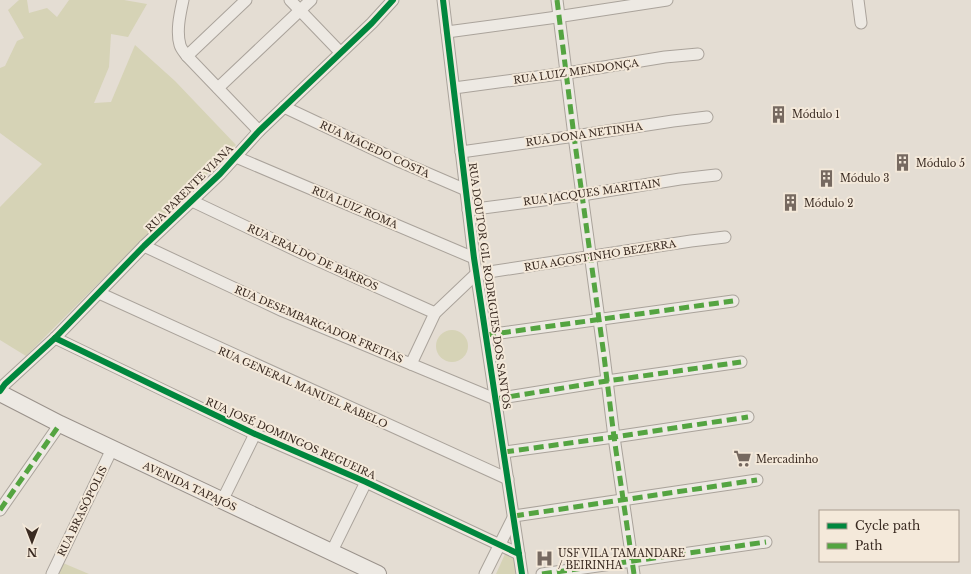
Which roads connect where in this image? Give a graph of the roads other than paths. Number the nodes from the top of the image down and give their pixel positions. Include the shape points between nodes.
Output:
1 (183, 0) edge
2 (246, 0) edge
3 (290, 0) edge
4 (310, 0) edge
5 (393, 0) edge
6 (443, 0) edge
7 (557, 0) edge
8 (668, 0) edge
9 (858, 0) edge
10 (300, 10) junction
11 (559, 16) junction
12 (861, 23) dead end
13 (447, 32) junction
14 (340, 52) junction
15 (698, 54) dead end
16 (187, 56) junction
17 (566, 73) junction
18 (218, 88) junction
19 (454, 88) junction
20 (284, 107) junction
21 (707, 117) dead end
22 (259, 131) junction
23 (574, 136) junction
24 (461, 152) junction
25 (236, 157) junction
26 (716, 175) dead end
27 (466, 190) junction
28 (582, 195) junction
29 (192, 201) junction
30 (468, 210) junction
31 (725, 238) dead end
32 (144, 246) junction
33 (590, 257) junction
34 (474, 258) junction
35 (476, 274) junction
36 (99, 293) junction
37 (733, 301) dead end
38 (435, 313) junction
39 (599, 319) junction
40 (486, 335) junction
41 (55, 338) junction
42 (741, 362) dead end
43 (411, 364) junction
44 (607, 381) junction
45 (2, 396) edge
46 (495, 399) junction
47 (748, 417) dead end
48 (60, 424) junction
49 (255, 434) junction
50 (614, 438) junction
51 (112, 449) junction
52 (504, 452) junction
53 (508, 479) junction
54 (756, 480) dead end
55 (366, 482) junction
56 (623, 500) junction
57 (222, 501) junction
58 (0, 510) edge
59 (514, 516) junction
60 (766, 542) dead end
61 (500, 545) junction
62 (331, 553) junction
63 (519, 554) junction
64 (633, 560) junction
65 (52, 574) edge
66 (378, 574) edge
67 (485, 574) edge
68 (522, 574) edge
69 (542, 574) edge
70 (634, 574) edge

1 - 16 street via 178,33 180,46
2 - 16 street
3 - 10 street
4 - 10 street
5 - 14 street, RUA PARENTE VIANA
6 - 13 street, RUA DOUTOR GIL RODRIGUES DOS SANTOS
7 - 11 street
8 - 11 street
9 - 12 street
10 - 14 street
10 - 18 street
11 - 13 street
11 - 17 street
13 - 19 street, RUA DOUTOR GIL RODRIGUES DOS SANTOS
14 - 20 street, RUA PARENTE VIANA
15 - 17 street, RUA LUIZ MENDONÇA
16 - 18 street
17 - 19 street, RUA LUIZ MENDONÇA
17 - 23 street
18 - 22 street
19 - 24 street, RUA DOUTOR GIL RODRIGUES DOS SANTOS
20 - 22 street, RUA PARENTE VIANA
20 - 27 street, RUA MACEDO COSTA
21 - 23 street, RUA DONA NETINHA
22 - 25 street, RUA PARENTE VIANA
23 - 24 street, RUA DONA NETINHA
23 - 28 street
24 - 27 street, RUA DOUTOR GIL RODRIGUES DOS SANTOS
25 - 29 street, RUA PARENTE VIANA
25 - 34 street, RUA LUIZ ROMA
26 - 28 street, RUA JACQUES MARITAIN
27 - 30 street, RUA DOUTOR GIL RODRIGUES DOS SANTOS
28 - 30 street, RUA JACQUES MARITAIN
28 - 33 street
29 - 32 street, RUA PARENTE VIANA
29 - 38 street, RUA ERALDO DE BARROS
30 - 34 street, RUA DOUTOR GIL RODRIGUES DOS SANTOS
31 - 33 street, RUA AGOSTINHO BEZERRA
32 - 36 street, RUA PARENTE VIANA
32 - 43 street, RUA DESEMBARGADOR FREITAS via 283,311
33 - 35 street, RUA AGOSTINHO BEZERRA
33 - 39 street
34 - 35 street, RUA DOUTOR GIL RODRIGUES DOS SANTOS
35 - 38 street, RUA DOUTOR GIL RODRIGUES DOS SANTOS
35 - 40 street, RUA DOUTOR GIL RODRIGUES DOS SANTOS
36 - 41 street, RUA PARENTE VIANA
36 - 53 street, RUA GENERAL MANUEL RABELO
37 - 39 street
38 - 43 street, RUA DOUTOR GIL RODRIGUES DOS SANTOS
39 - 40 street
39 - 44 street
40 - 46 street, RUA DOUTOR GIL RODRIGUES DOS SANTOS
41 - 45 street, RUA PARENTE VIANA via 5,384
41 - 49 street, RUA JOSÉ DOMINGOS REGUEIRA
42 - 44 street
43 - 46 street, RUA DESEMBARGADOR FREITAS
44 - 46 street
44 - 50 street
45 - 48 main road, AVENIDA TAPAJÓS
46 - 52 street, RUA DOUTOR GIL RODRIGUES DOS SANTOS
47 - 50 street
48 - 51 main road, AVENIDA TAPAJÓS
48 - 58 street
49 - 55 street, RUA JOSÉ DOMINGOS REGUEIRA
49 - 57 street
50 - 52 street
50 - 56 street
51 - 57 main road, AVENIDA TAPAJÓS
51 - 65 street, RUA BRASÓPOLIS
52 - 53 street, RUA DOUTOR GIL RODRIGUES DOS SANTOS
53 - 59 street, RUA DOUTOR GIL RODRIGUES DOS SANTOS
54 - 56 street
55 - 61 street, RUA JOSÉ DOMINGOS REGUEIRA
55 - 62 street
56 - 59 street
56 - 64 street
57 - 62 main road, AVENIDA TAPAJÓS
59 - 61 street
59 - 63 street, RUA DOUTOR GIL RODRIGUES DOS SANTOS
60 - 64 street
61 - 63 street, RUA JOSÉ DOMINGOS REGUEIRA
61 - 67 street
62 - 66 main road, AVENIDA TAPAJÓS
63 - 68 street, RUA DOUTOR GIL RODRIGUES DOS SANTOS
64 - 69 street
64 - 70 street

